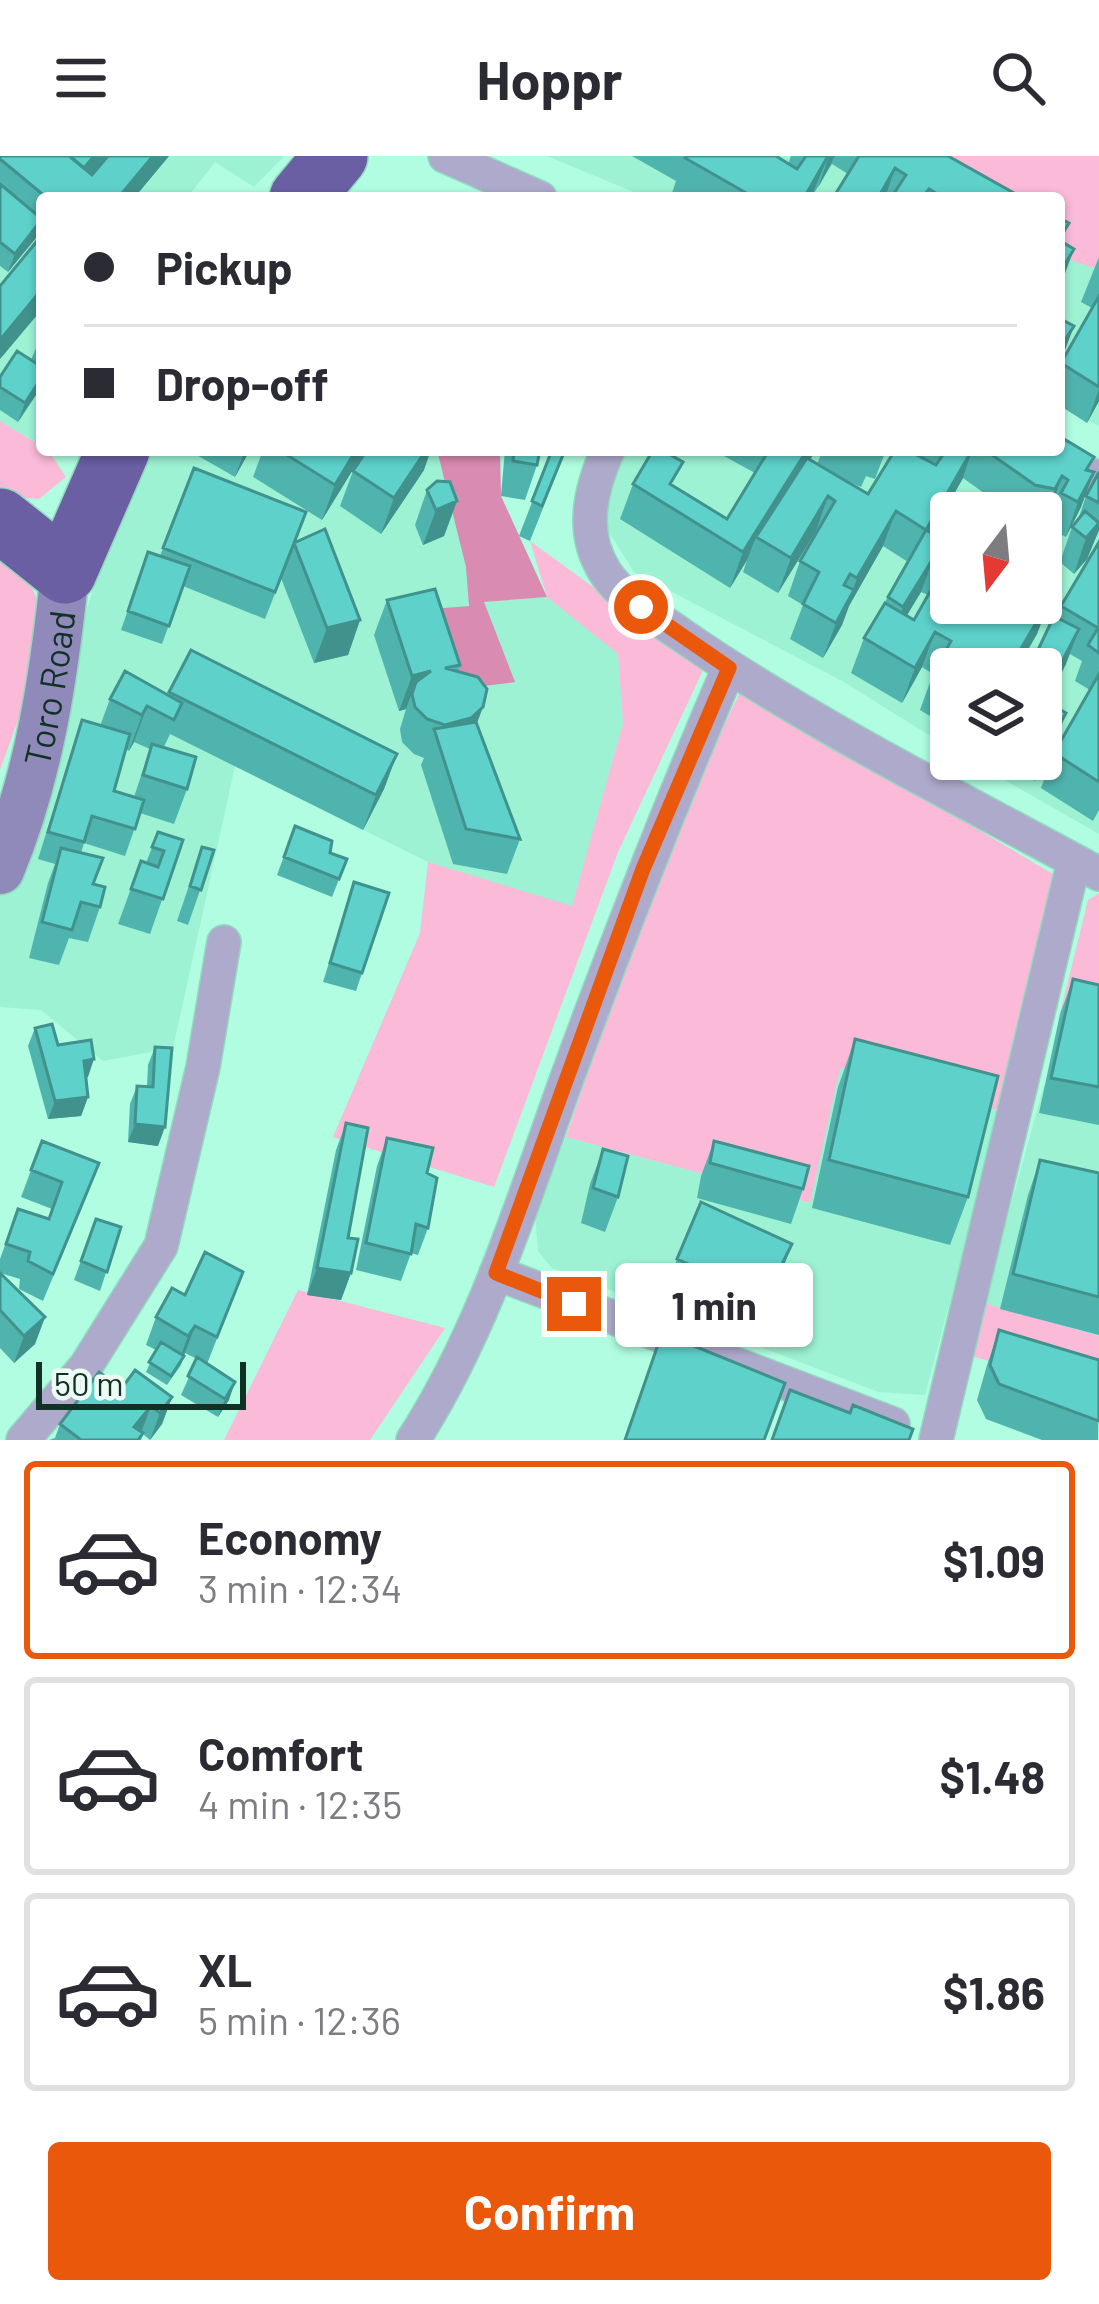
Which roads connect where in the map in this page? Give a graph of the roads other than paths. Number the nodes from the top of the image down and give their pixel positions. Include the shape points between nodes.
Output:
1 (336, 156) edge
2 (446, 156) edge
3 (306, 192) edge
4 (527, 192) edge
5 (115, 456) edge
6 (605, 456) edge
7 (1055, 456) edge
8 (1099, 479) edge
9 (0, 520) edge
10 (65, 572) junction
11 (729, 668) junction
12 (1087, 867) edge
13 (0, 870) edge
14 (224, 942) dead end
15 (496, 1273) junction
16 (23, 1440) edge
17 (413, 1440) edge
18 (936, 1440) edge

1 - 3 highway
2 - 4 street
5 - 10 highway
6 - 11 street via 588,529 607,576
7 - 8 street
9 - 10 highway
10 - 13 main road, Toro Road via 39,748
11 - 12 street
11 - 15 street via 643,869
12 - 18 street
14 - 16 street via 160,1246 86,1366
15 - 17 street
15 - 18 street

